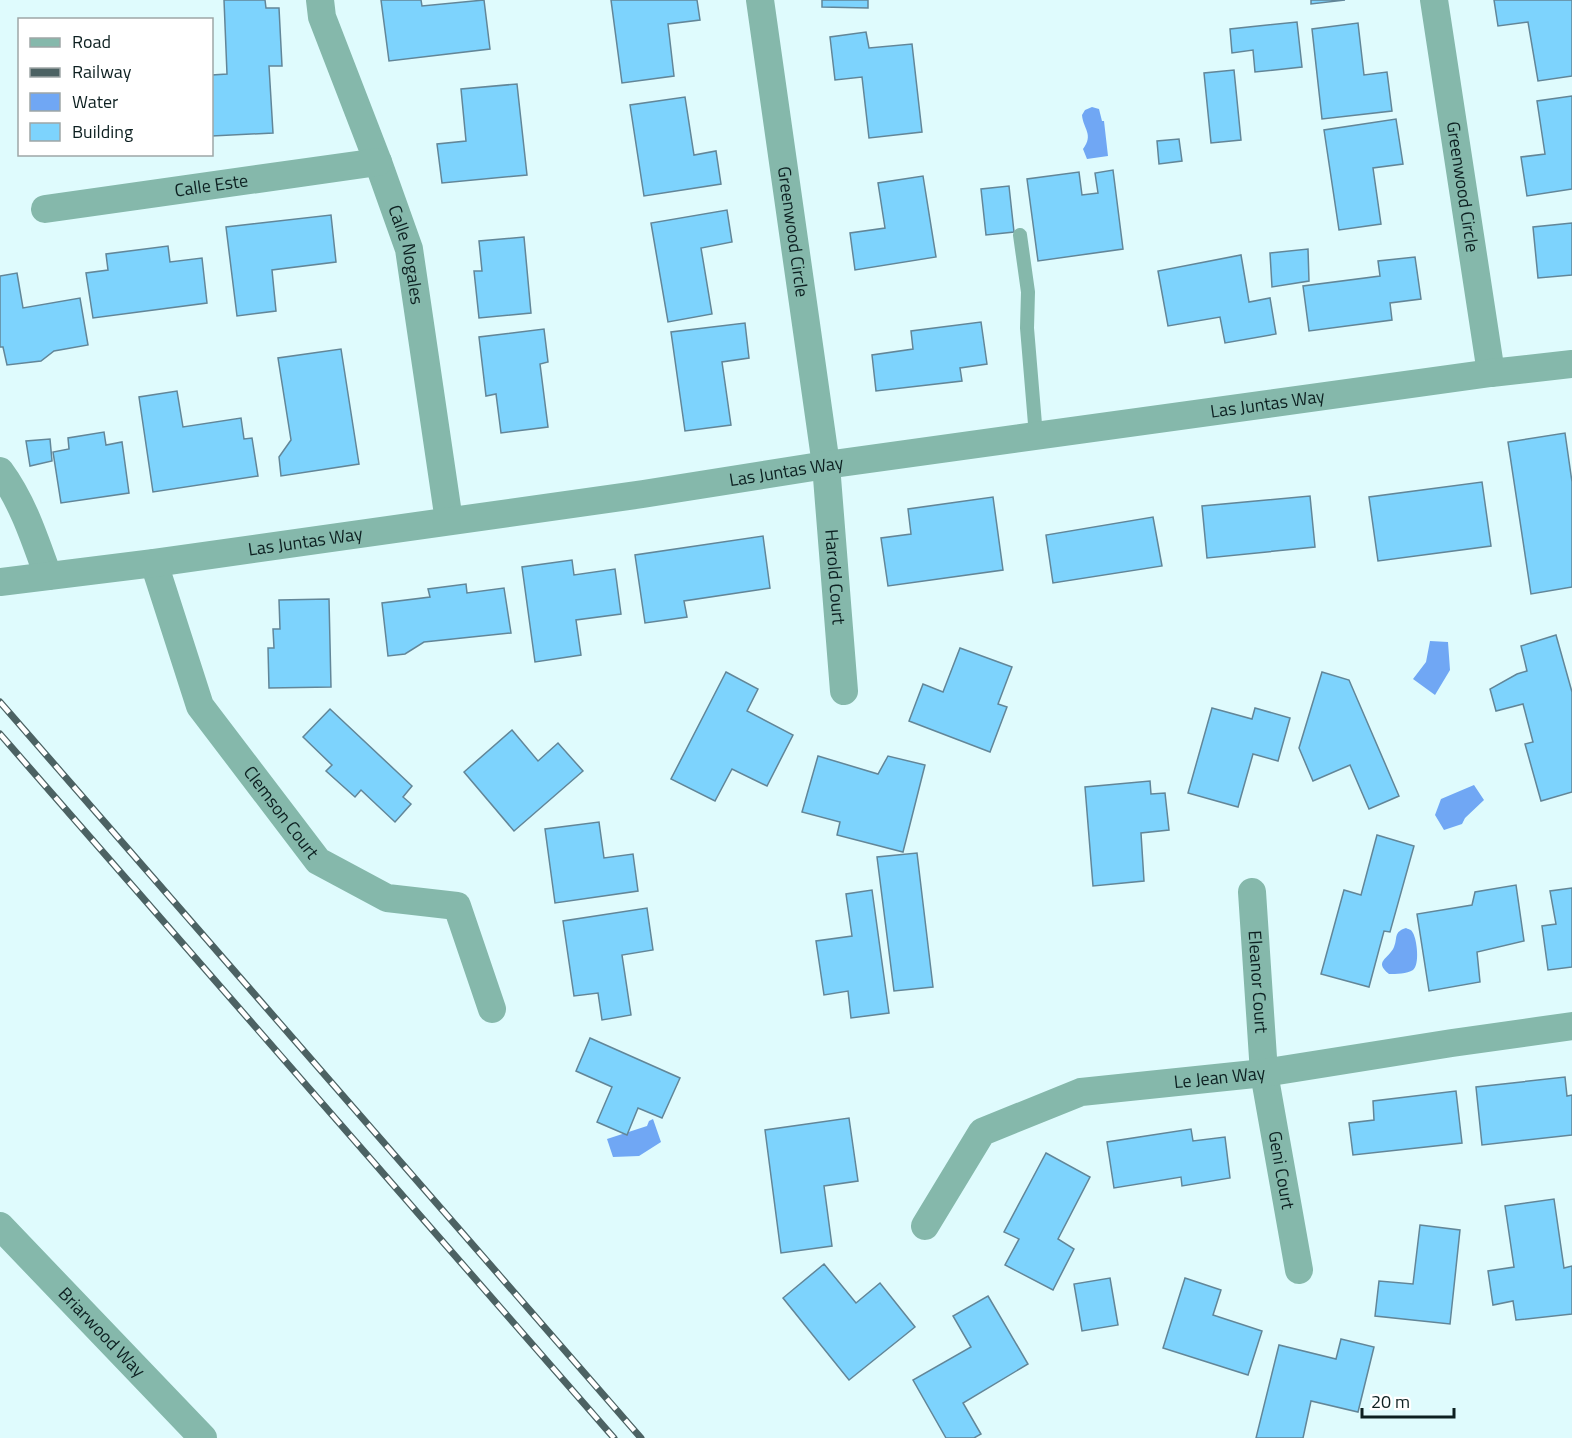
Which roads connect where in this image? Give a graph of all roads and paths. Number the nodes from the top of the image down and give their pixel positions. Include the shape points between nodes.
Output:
1 (320, 0) edge
2 (760, 0) edge
3 (1434, 0) edge
4 (378, 162) junction
5 (45, 209) dead end
6 (1020, 235) dead end
7 (1572, 364) edge
8 (1491, 373) junction
9 (1036, 436) junction
10 (826, 465) junction
11 (0, 471) edge
12 (449, 521) junction
13 (154, 563) junction
14 (48, 576) junction
15 (0, 582) edge
16 (844, 691) dead end
17 (1252, 892) dead end
18 (492, 1009) dead end
19 (1572, 1026) edge
20 (1264, 1073) junction
21 (0, 1226) edge
22 (925, 1226) dead end
23 (1299, 1270) dead end
24 (203, 1438) edge

1 - 4 street, Calle Nogales via 322,17
2 - 10 street, Greenwood Circle
3 - 8 street, Greenwood Circle
4 - 5 street, Calle Este
4 - 12 street, Calle Nogales via 409,249
6 - 9 lane via 1028,292
7 - 8 street, Las Juntas Way
8 - 9 street, Las Juntas Way
9 - 10 street, Las Juntas Way
10 - 12 street, Las Juntas Way
10 - 16 street, Harold Court
11 - 14 street via 11,485
12 - 13 street, Las Juntas Way
13 - 14 street, Las Juntas Way
13 - 18 street, Clemson Court via 200,706 318,861 387,898 457,906
14 - 15 street, Las Juntas Way
17 - 20 street, Eleanor Court
19 - 20 street, Le Jean Way
20 - 22 street, Le Jean Way via 1081,1092 982,1132
20 - 23 street, Geni Court
21 - 24 street, Briarwood Way

